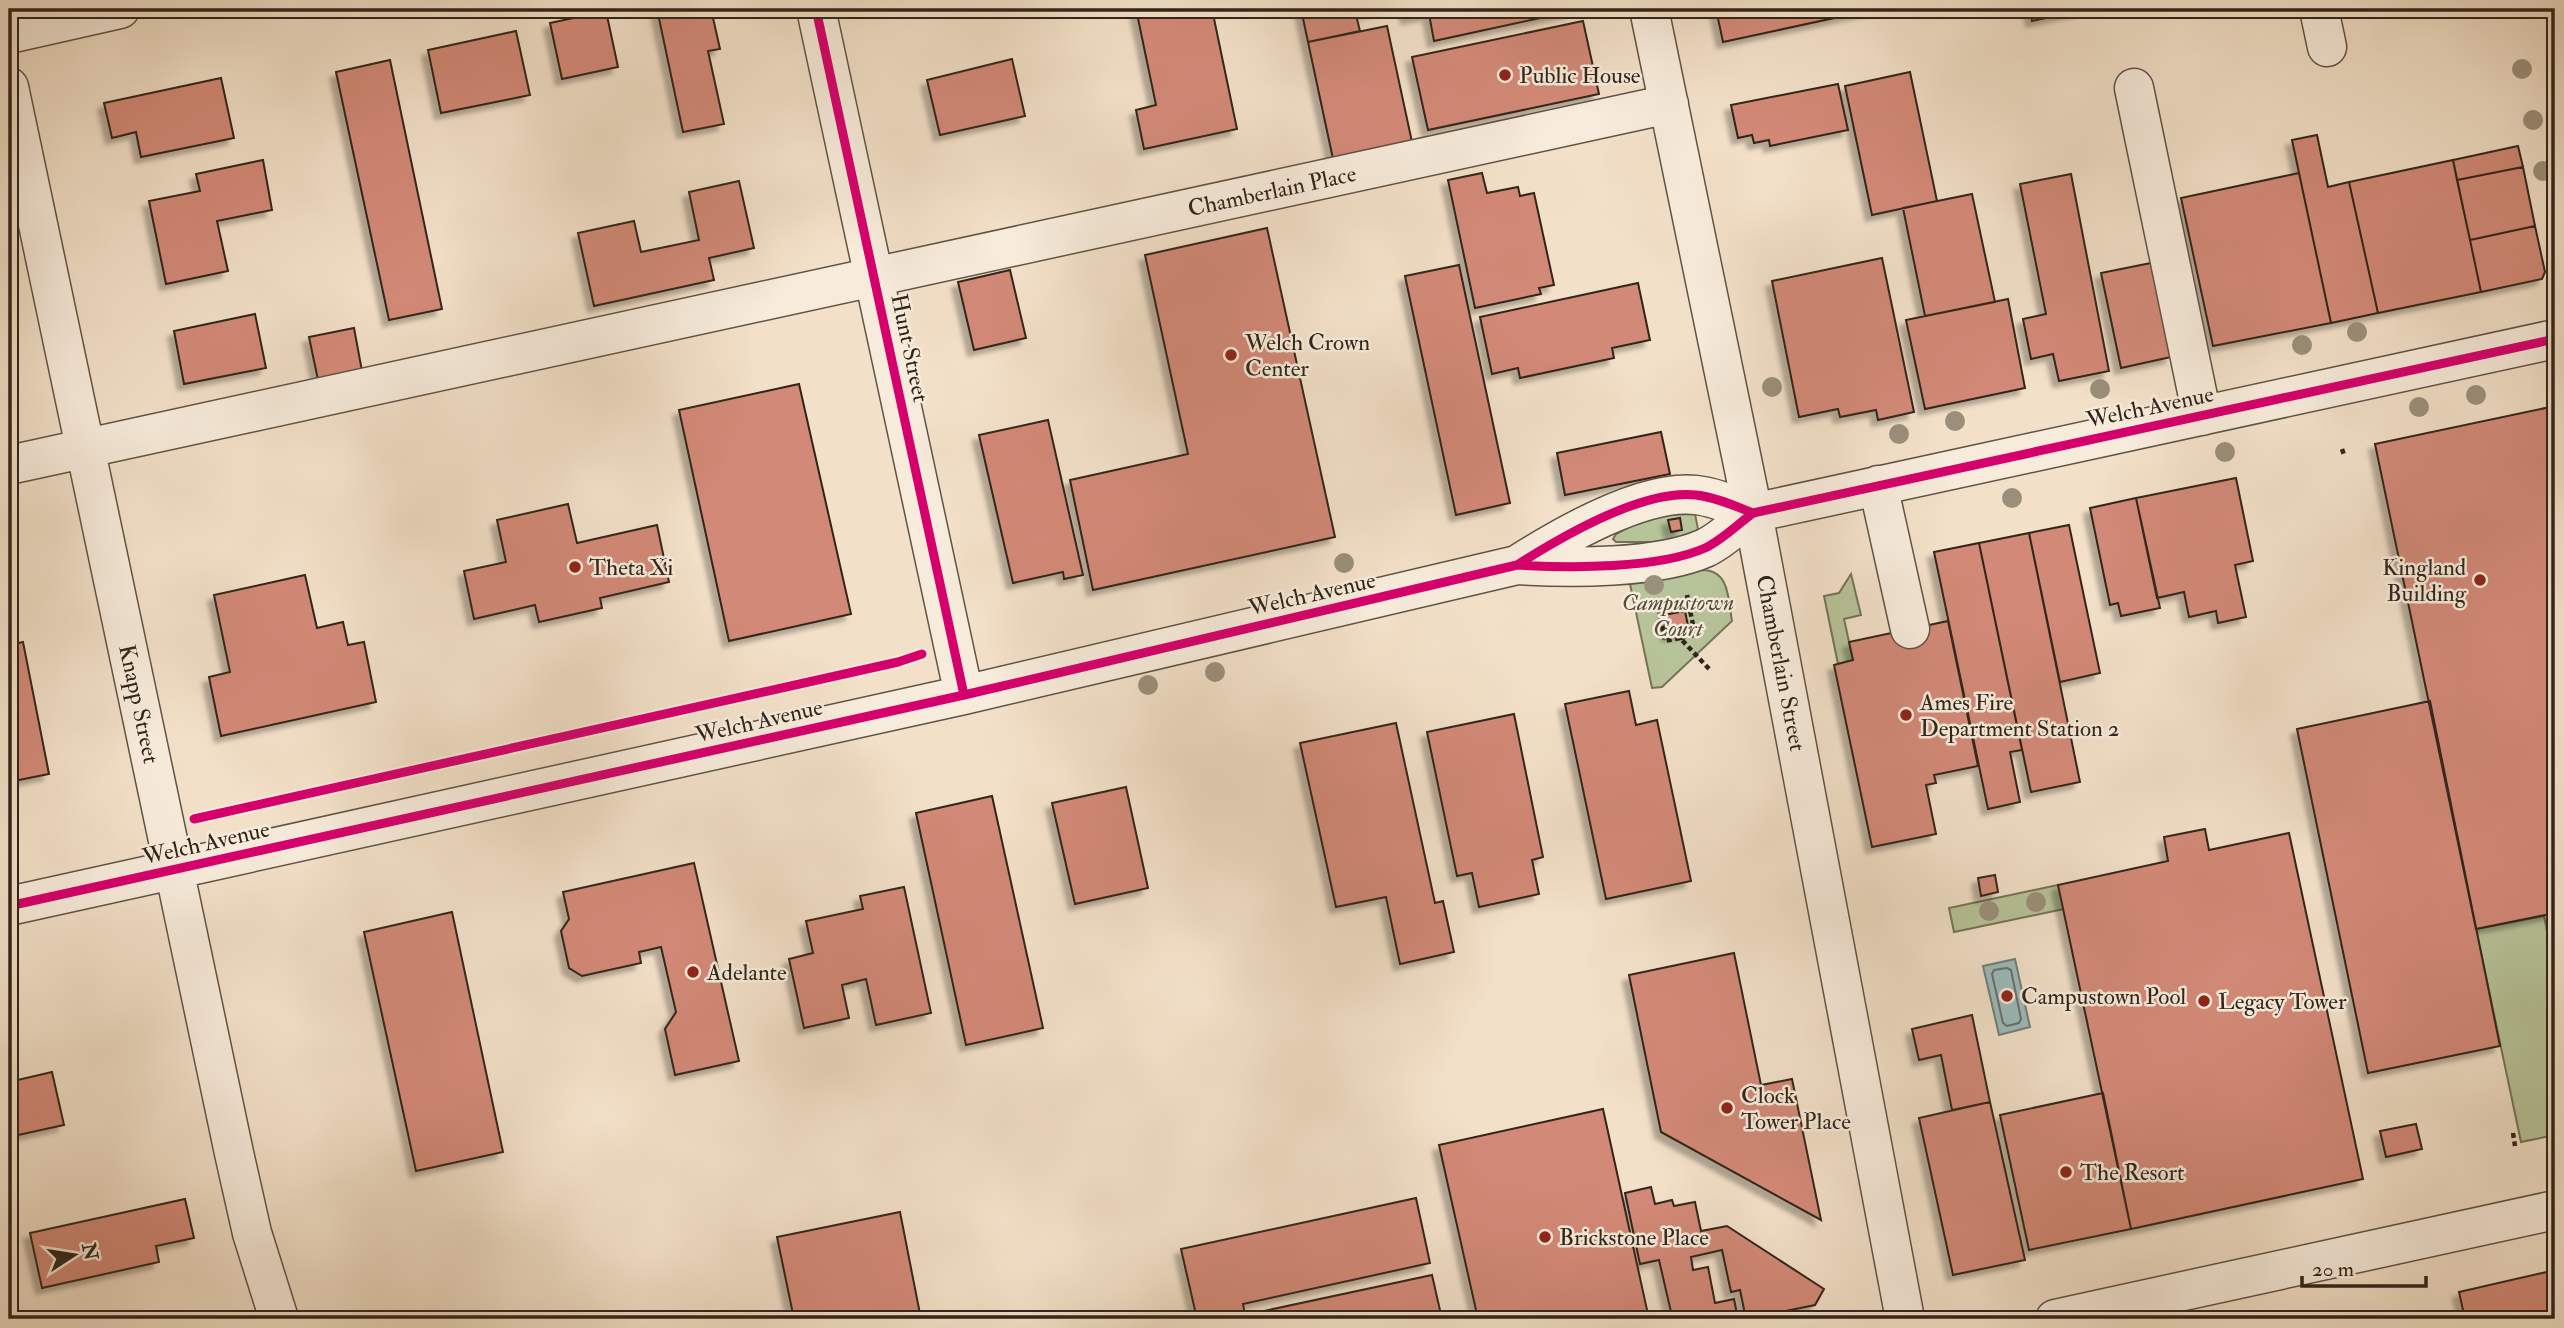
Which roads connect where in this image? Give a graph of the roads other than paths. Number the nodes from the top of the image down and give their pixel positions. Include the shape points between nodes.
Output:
1 (120, 9) edge
2 (816, 9) edge
3 (1649, 9) edge
4 (2319, 9) edge
5 (9, 34) edge
6 (2327, 47) dead end
7 (9, 87) edge
8 (2134, 88) dead end
9 (1669, 104) junction
10 (876, 278) junction
11 (2555, 339) edge
12 (2202, 416) junction
13 (85, 447) junction
14 (9, 465) edge
15 (1878, 485) junction
16 (1753, 513) junction
17 (1517, 565) junction
18 (1910, 629) dead end
19 (964, 695) junction
20 (174, 870) junction
21 (9, 906) edge
22 (2555, 1210) edge
23 (279, 1319) edge
24 (1905, 1319) edge
25 (2055, 1319) edge

1 - 5 street
2 - 10 street, Hunt Street
3 - 9 street, Chamberlain Street
4 - 6 street
7 - 13 street, Knapp Street
8 - 12 street
9 - 10 street, Chamberlain Place
9 - 16 street, Chamberlain Street
10 - 13 street, Chamberlain Place
10 - 19 street, Hunt Street
11 - 12 street, Welch Avenue
12 - 15 street, Welch Avenue
13 - 14 street, Chamberlain Place
13 - 20 street, Knapp Street
15 - 16 street, Welch Avenue
15 - 18 street
16 - 17 street, Welch Avenue via 1705,548 1659,559 1621,565
16 - 17 street, Welch Avenue via 1695,494 1648,501 1553,542
16 - 24 street, Chamberlain Street
17 - 19 street, Welch Avenue
19 - 20 street, Welch Avenue
20 - 21 street, Welch Avenue
20 - 23 street, Knapp Street via 252,1233
22 - 25 street

